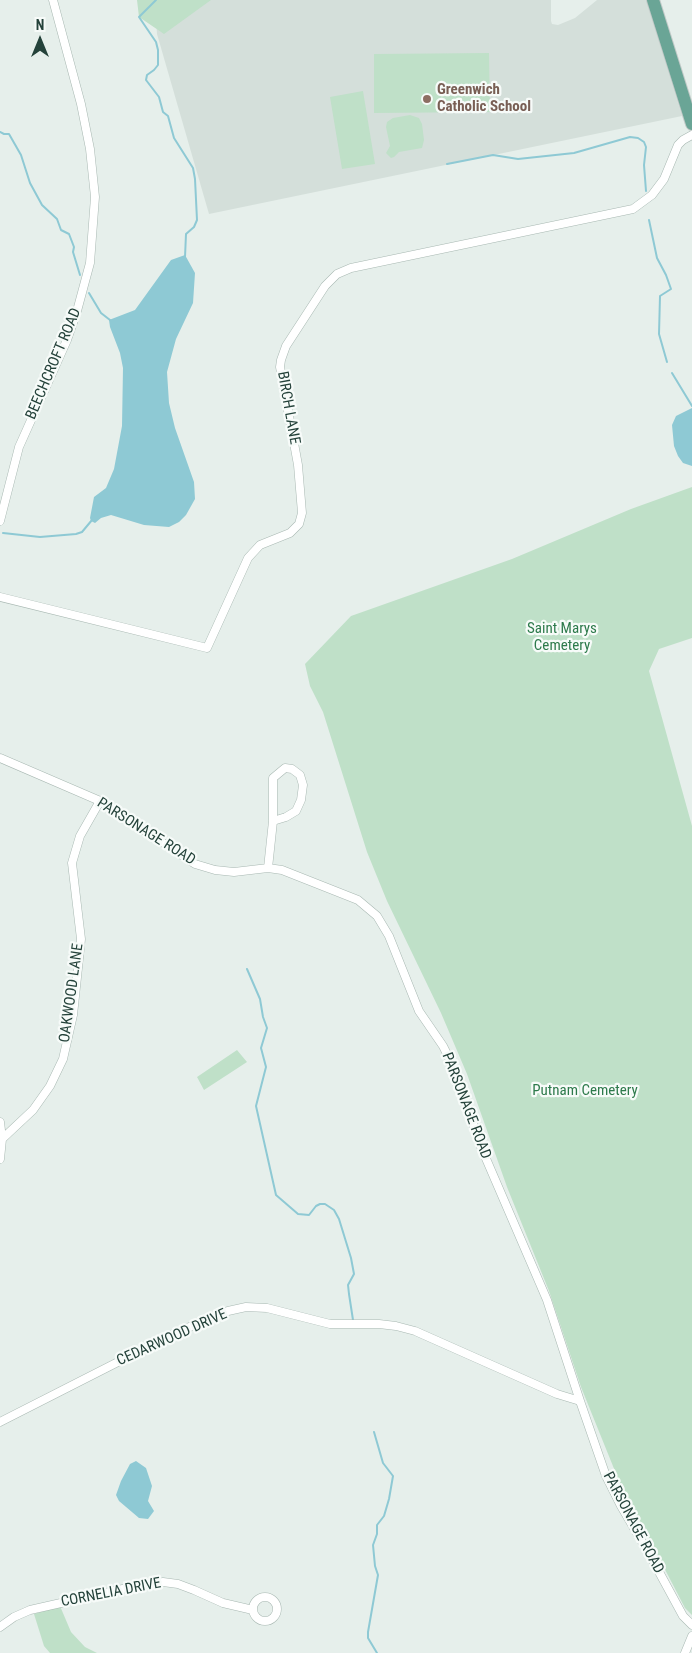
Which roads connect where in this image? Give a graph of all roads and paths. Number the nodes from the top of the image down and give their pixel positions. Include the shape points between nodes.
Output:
1 (53, 0) edge
2 (653, 0) edge
3 (692, 121) edge
4 (692, 136) edge
5 (0, 521) edge
6 (0, 597) edge
7 (0, 758) edge
8 (100, 801) junction
9 (273, 820) junction
10 (268, 868) junction
11 (0, 1122) edge
12 (2, 1139) junction
13 (0, 1159) edge
14 (580, 1401) junction
15 (0, 1422) edge
16 (253, 1610) dead end
17 (692, 1625) edge
18 (0, 1627) edge
19 (692, 1636) edge
20 (685, 1653) edge

1 - 5 street, BEECHCROFT ROAD via 90,149 94,197 90,263 70,333 19,447
2 - 3 main road
4 - 6 street, BIRCH LANE via 678,145 664,178 652,195 633,209 351,268 337,274 325,286 286,346 280,367 298,465 302,513 299,524 290,533 260,545 248,558 208,648
7 - 8 street, PARSONAGE ROAD
8 - 10 street, PARSONAGE ROAD via 196,864 234,872
8 - 12 street, OAKWOOD LANE via 80,836 72,862 80,939 72,1015 63,1058 50,1086 33,1110
9 - 9 street via 273,778 286,768 292,769 300,775 303,785 301,800 296,811
9 - 10 street
10 - 14 street, PARSONAGE ROAD via 282,870 358,900 383,925 419,1010 454,1066 480,1147 548,1300
11 - 12 street
12 - 13 street
14 - 15 street, CEDARWOOD DRIVE via 557,1394 415,1331 396,1326 330,1324 267,1308 246,1307 173,1334
14 - 17 street, PARSONAGE ROAD via 606,1476 621,1506 683,1616
16 - 18 street, CORNELIA DRIVE via 223,1603 178,1584 163,1582 30,1610
19 - 20 street

